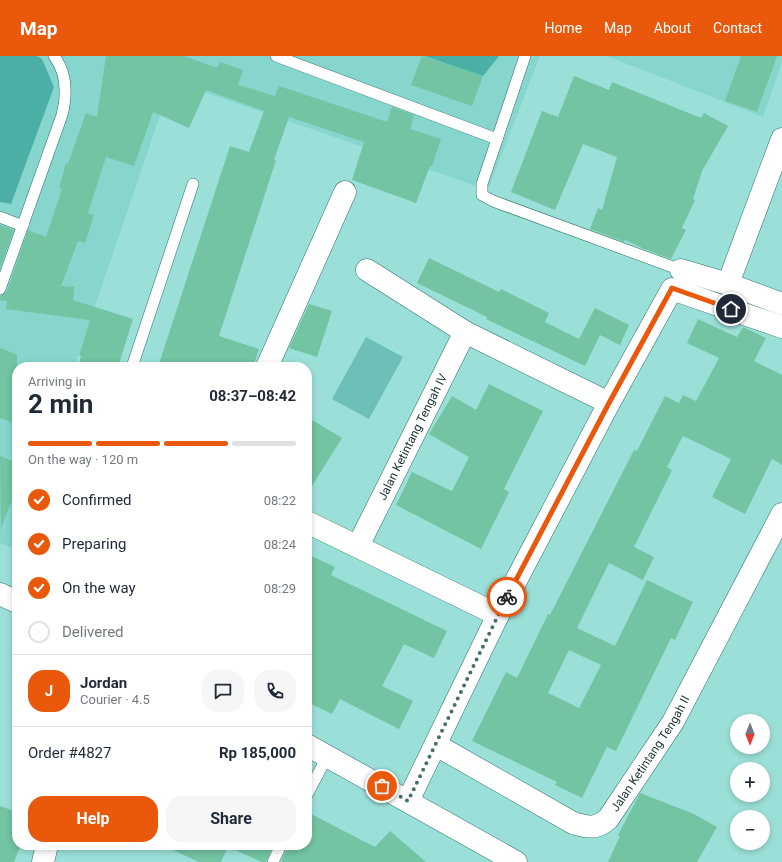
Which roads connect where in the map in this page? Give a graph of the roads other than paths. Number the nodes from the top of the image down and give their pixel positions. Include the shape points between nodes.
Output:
1 (54, 56) edge
2 (276, 56) edge
3 (525, 56) edge
4 (497, 139) junction
5 (782, 139) edge
6 (193, 184) dead end
7 (345, 192) dead end
8 (0, 217) edge
9 (23, 226) junction
10 (367, 270) dead end
11 (681, 270) joint
12 (728, 284) junction
13 (0, 289) edge
14 (782, 304) edge
15 (782, 327) edge
16 (465, 332) junction
17 (134, 362) edge
18 (269, 362) edge
19 (609, 403) junction
20 (782, 514) edge
21 (312, 524) edge
22 (358, 546) junction
23 (0, 594) edge
24 (12, 600) edge
25 (498, 615) junction
26 (436, 745) junction
27 (312, 747) edge
28 (328, 755) junction
29 (312, 785) edge
30 (408, 801) junction
31 (46, 850) edge
32 (278, 850) edge
33 (507, 860) edge
34 (42, 862) edge
35 (272, 862) edge

1 - 9 lane via 60,63 66,98
2 - 4 lane
3 - 4 lane
4 - 11 lane via 482,184 482,195
5 - 12 street
6 - 17 lane
7 - 18 street
8 - 9 lane
9 - 13 lane
10 - 16 street
11 - 12 street
12 - 14 street
15 - 19 street via 672,288
16 - 19 street
16 - 22 street, Jalan Ketintang Tengah IV
19 - 25 street
20 - 26 street, Jalan Ketintang Tengah II via 673,722 608,819 600,826 587,827 573,823
21 - 22 street
22 - 25 street
23 - 24 street
25 - 26 street
26 - 30 street
27 - 28 street
28 - 29 lane
28 - 30 street
30 - 33 street
31 - 34 street
32 - 35 lane

